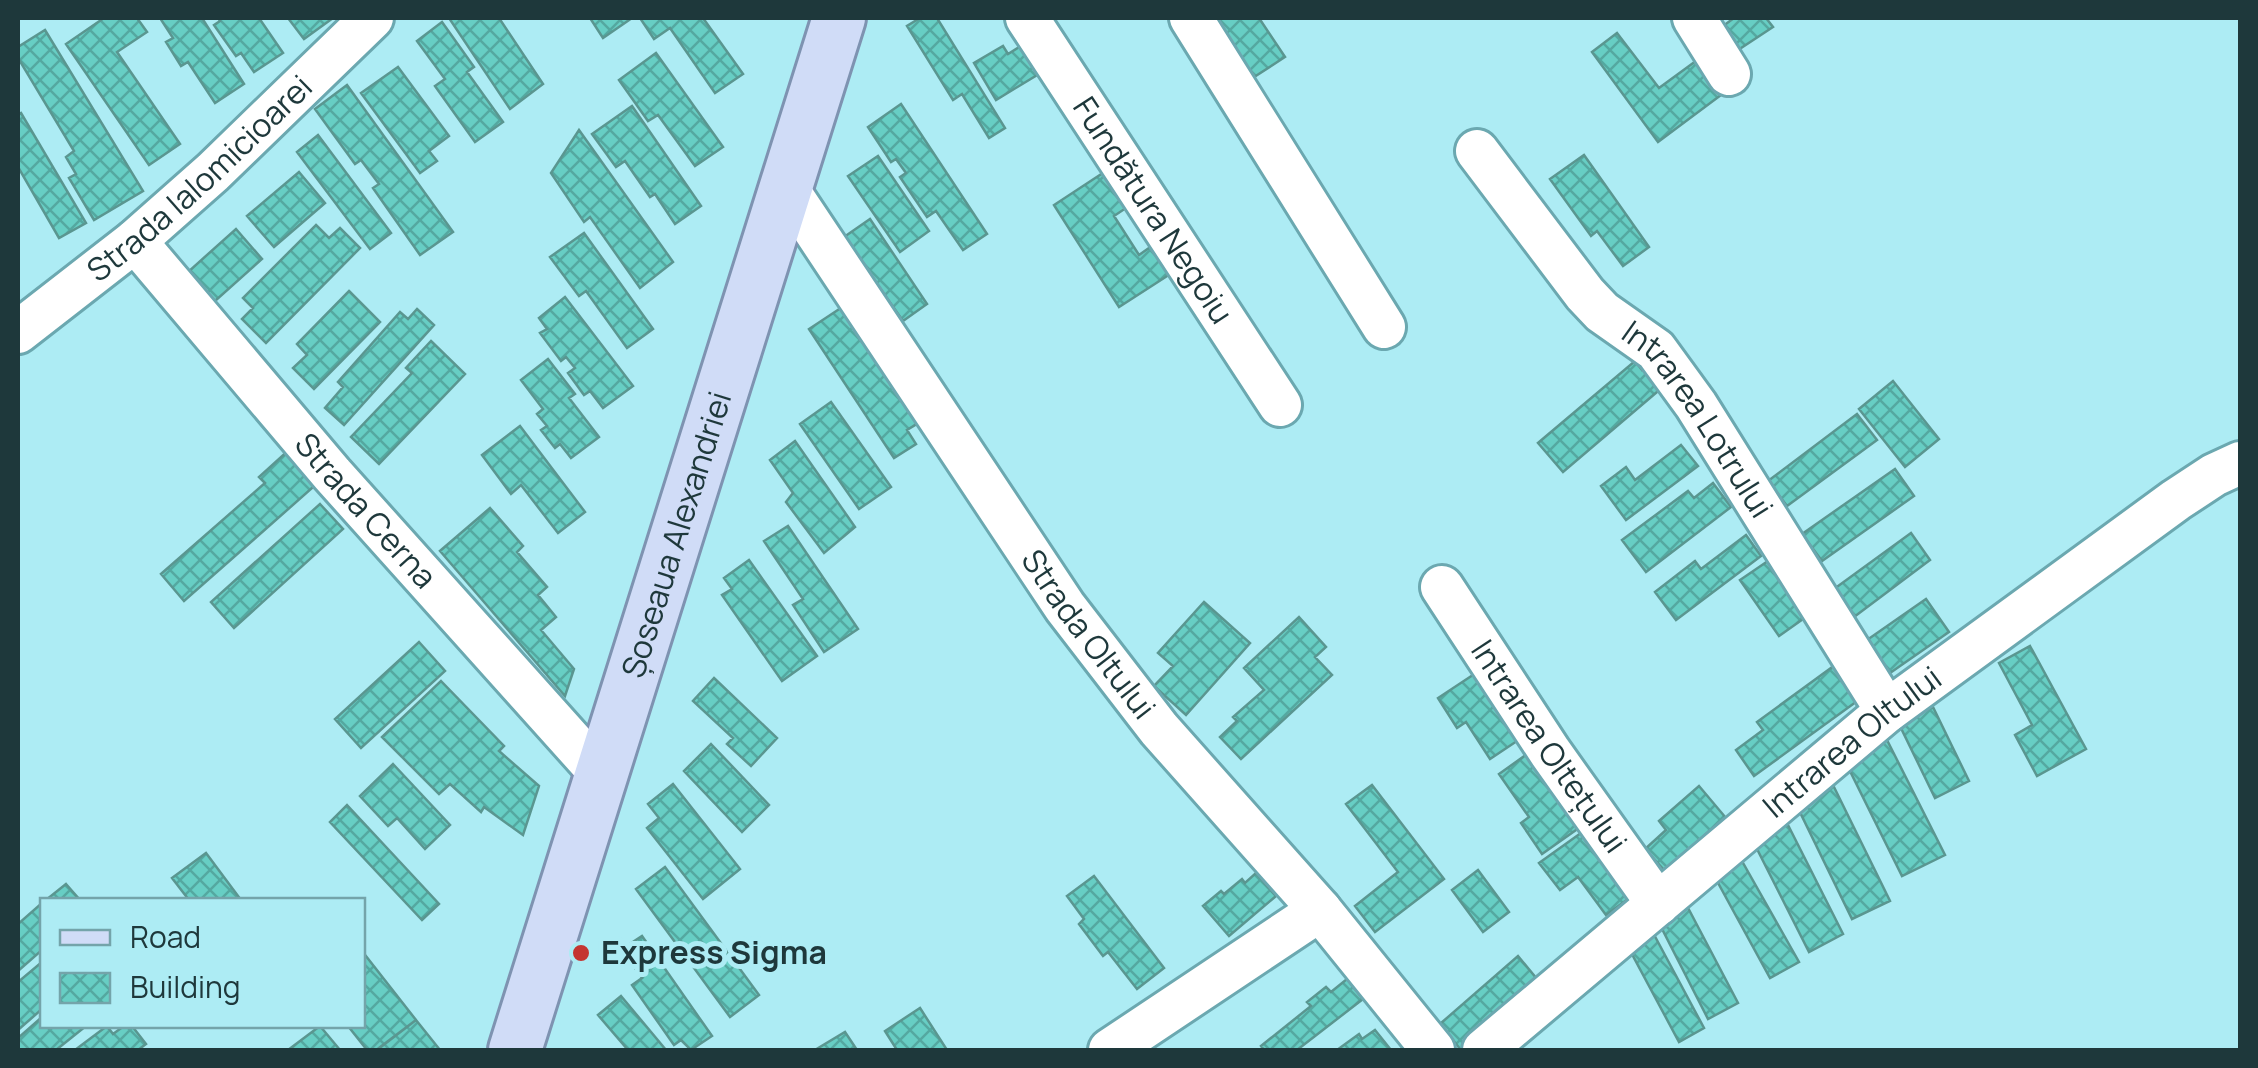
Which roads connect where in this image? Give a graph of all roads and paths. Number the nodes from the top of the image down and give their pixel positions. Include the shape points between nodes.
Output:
1 (372, 18) edge
2 (839, 18) edge
3 (1028, 18) edge
4 (1190, 18) edge
5 (1694, 18) edge
6 (1730, 74) dead end
7 (1477, 151) dead end
8 (786, 187) junction
9 (135, 241) junction
10 (1384, 327) dead end
11 (18, 332) edge
12 (1280, 405) dead end
13 (2240, 463) edge
14 (1442, 587) dead end
15 (1887, 711) junction
16 (601, 774) junction
17 (1658, 904) junction
18 (1320, 910) junction
19 (514, 1050) edge
20 (1110, 1050) edge
21 (1434, 1050) edge
22 (1484, 1050) edge

1 - 9 street, Strada Ialomicioarei
2 - 8 main road, Șoseaua Alexandriei
3 - 12 street, Fundătura Negoiu
4 - 10 street
5 - 6 street
7 - 15 street, Intrarea Lotrului via 1585,294 1656,350
8 - 16 main road, Șoseaua Alexandriei
8 - 18 street, Strada Oltului via 1065,607 1159,729
9 - 11 street, Strada Ialomicioarei
9 - 16 street, Strada Cerna via 332,474
13 - 15 street, Intrarea Oltului via 2176,500
14 - 17 street, Intrarea Oltețului
15 - 17 street, Intrarea Oltului
16 - 19 main road, Șoseaua Alexandriei
17 - 22 street, Intrarea Oltului
18 - 20 street
18 - 21 street, Strada Oltului

